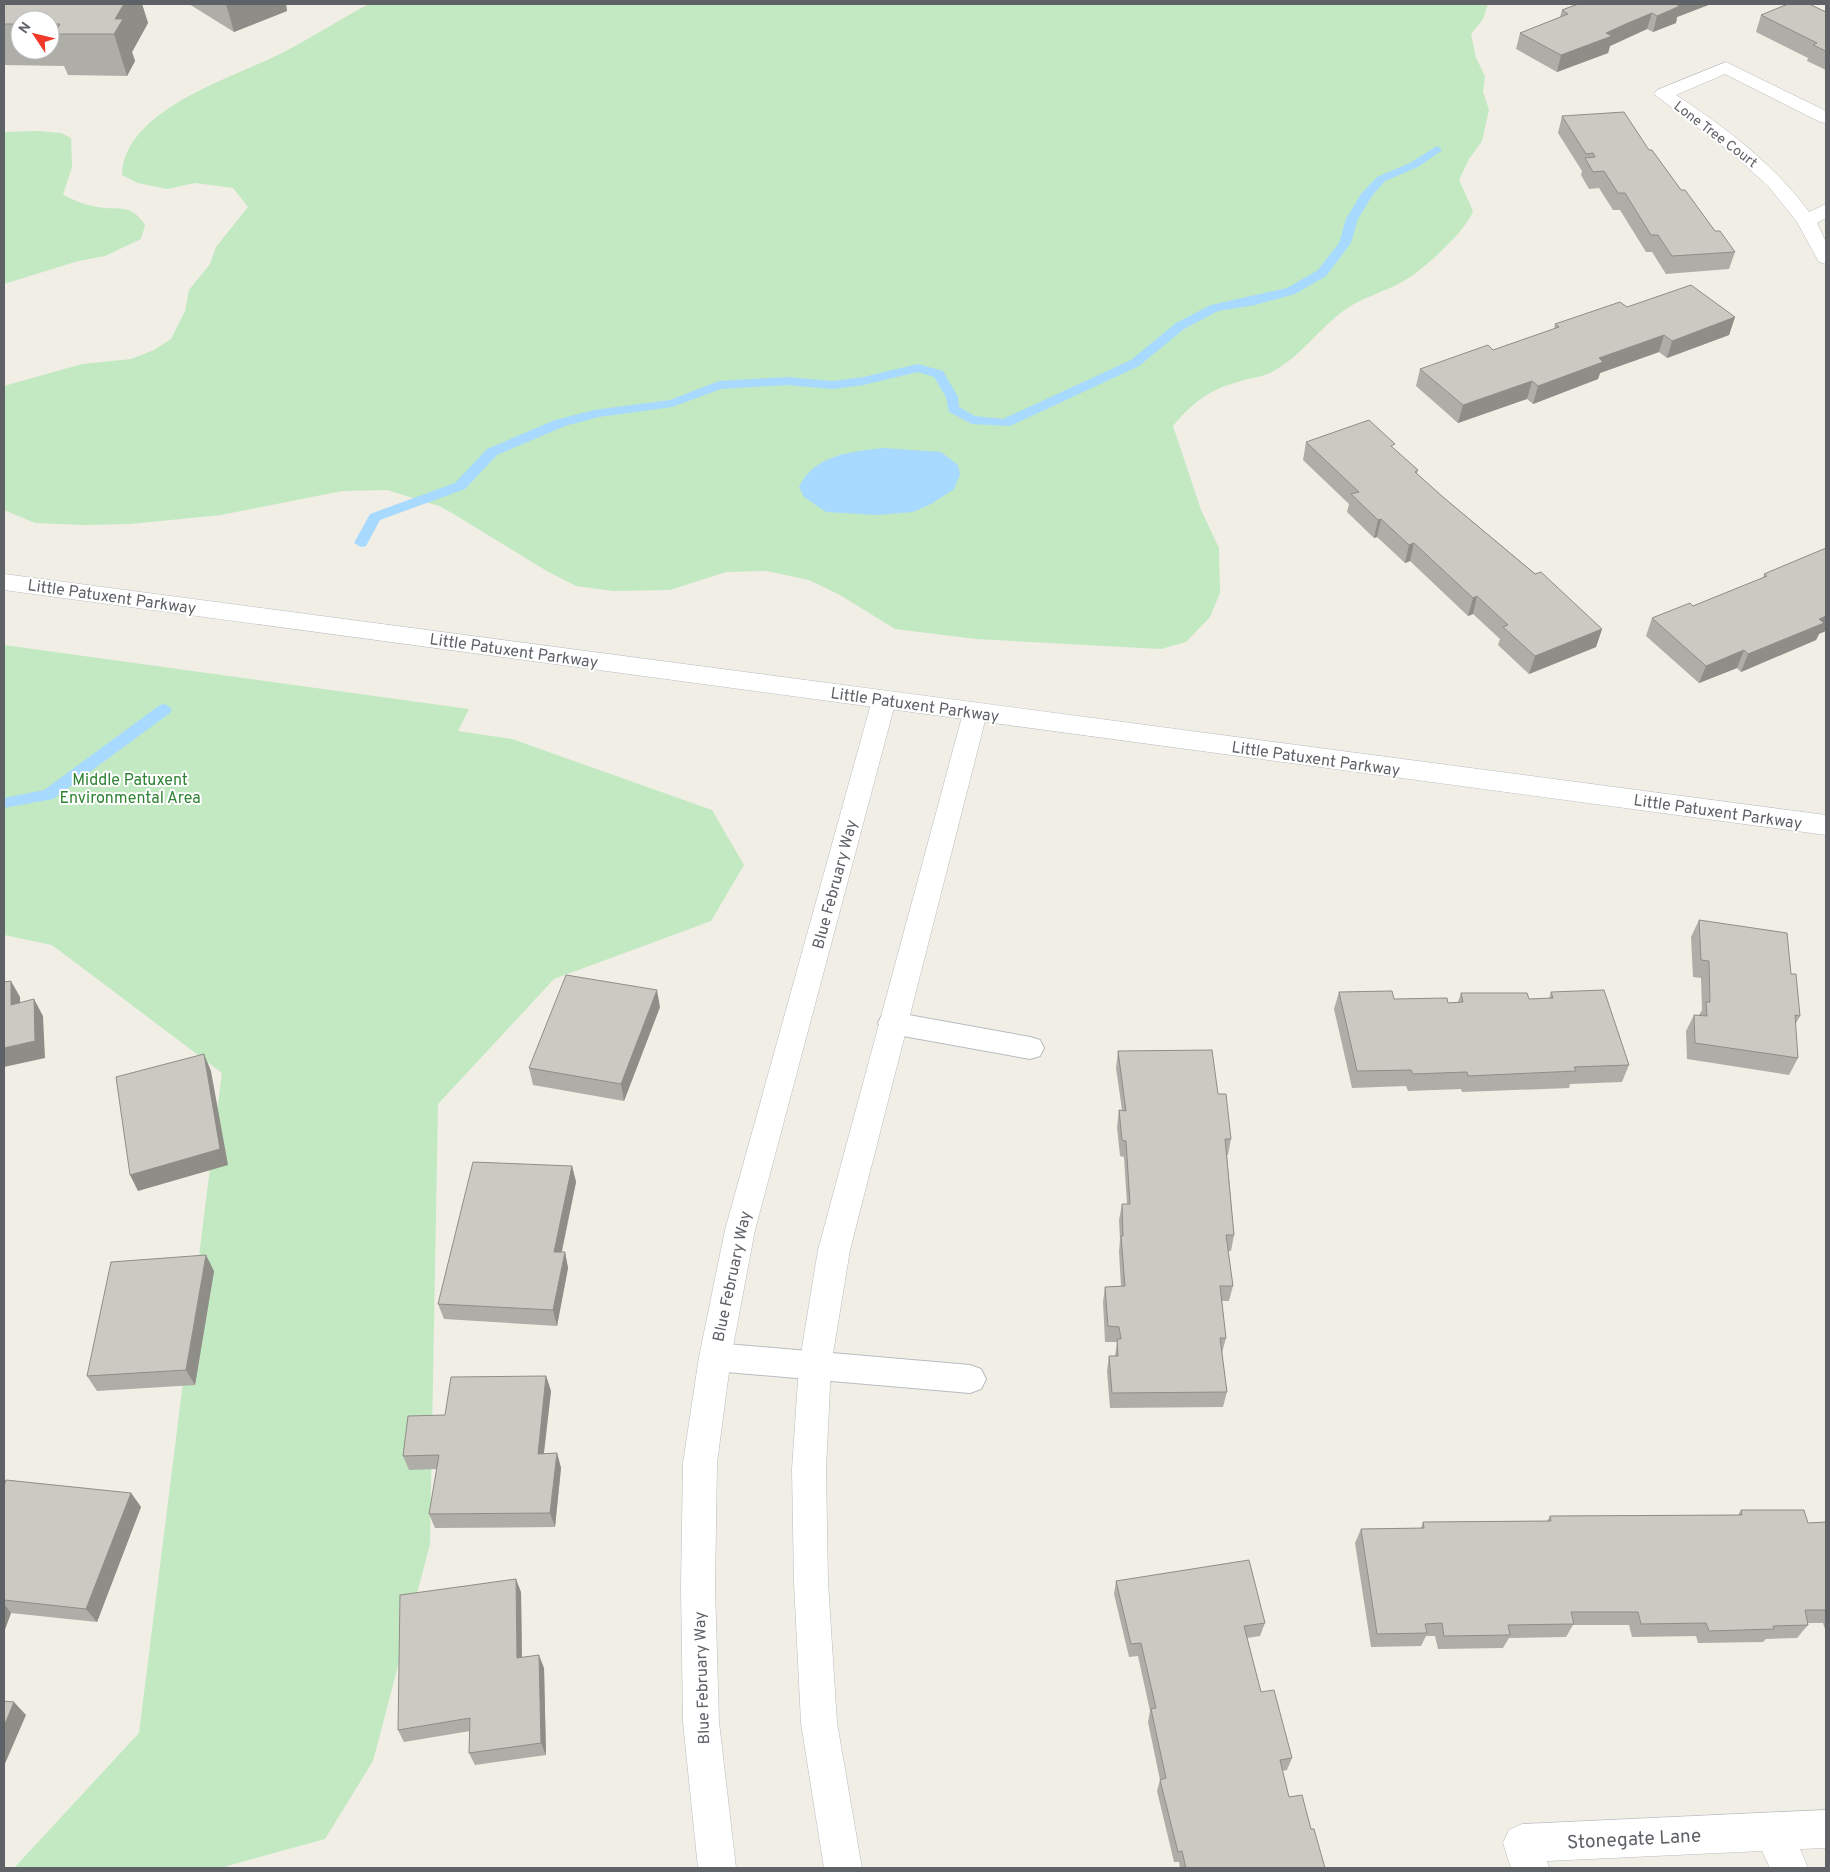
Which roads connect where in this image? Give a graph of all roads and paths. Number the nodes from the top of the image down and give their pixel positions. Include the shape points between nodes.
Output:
1 (1826, 118) edge
2 (1826, 210) edge
3 (1806, 221) junction
4 (1826, 258) edge
5 (4, 582) edge
6 (884, 700) junction
7 (975, 713) junction
8 (1826, 825) edge
9 (892, 1023) junction
10 (1030, 1048) dead end
11 (715, 1357) junction
12 (815, 1366) junction
13 (970, 1379) dead end
14 (1826, 1829) edge
15 (1774, 1831) junction
16 (717, 1868) edge
17 (843, 1868) edge
18 (1530, 1868) edge
19 (1789, 1868) edge

1 - 3 street, Lone Tree Court via 1726,67 1663,94 1731,141 1763,170
2 - 3 street
3 - 4 street, Lone Tree Court
5 - 6 street, Little Patuxent Parkway
6 - 7 street, Little Patuxent Parkway
6 - 11 street, Blue February Way via 740,1230
7 - 8 street, Little Patuxent Parkway
7 - 9 street
9 - 10 lane
9 - 12 street via 834,1250
11 - 12 lane
11 - 16 street, Blue February Way via 700,1463 698,1587 701,1722
12 - 13 lane
12 - 17 street via 809,1469 813,1620 819,1723
14 - 15 street, Stonegate Lane
15 - 18 street, Stonegate Lane via 1522,1843
15 - 19 street

